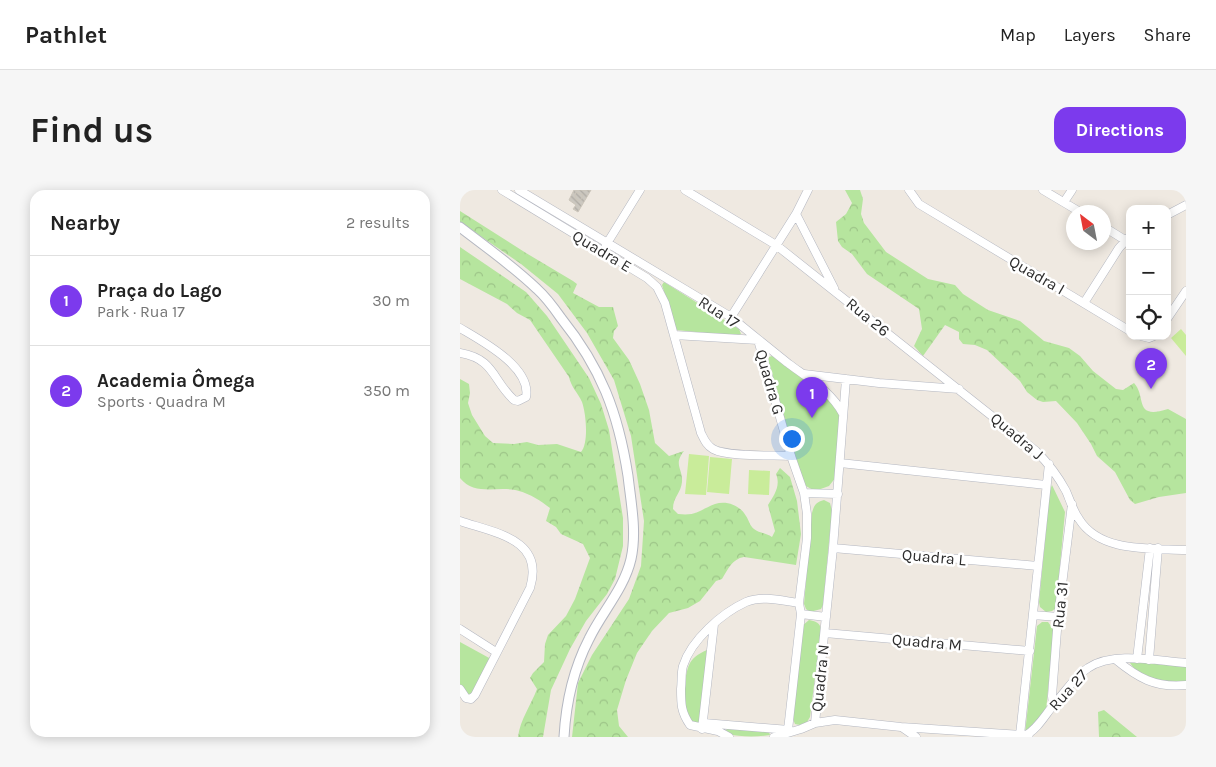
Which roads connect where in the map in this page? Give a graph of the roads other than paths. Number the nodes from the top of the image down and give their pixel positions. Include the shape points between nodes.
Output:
1 (502, 190) edge
2 (519, 190) edge
3 (640, 190) edge
4 (685, 190) edge
5 (808, 190) edge
6 (909, 190) edge
7 (1043, 190) edge
8 (1072, 190) edge
9 (1064, 202) junction
10 (1069, 205) edge
11 (1186, 205) edge
12 (1171, 213) edge
13 (796, 214) junction
14 (460, 227) edge
15 (1111, 230) edge
16 (1126, 237) edge
17 (1126, 241) edge
18 (607, 243) junction
19 (776, 245) junction
20 (602, 251) junction
21 (835, 290) junction
22 (1186, 291) edge
23 (1084, 303) junction
24 (1171, 313) edge
25 (731, 317) junction
26 (460, 328) edge
27 (1126, 329) edge
28 (674, 335) junction
29 (758, 340) junction
30 (460, 353) edge
31 (802, 374) junction
32 (846, 378) junction
33 (959, 389) junction
34 (843, 414) junction
35 (792, 456) junction
36 (840, 463) junction
37 (1049, 464) junction
38 (1046, 485) junction
39 (804, 493) junction
40 (838, 494) junction
41 (1072, 504) junction
42 (460, 521) edge
43 (834, 548) junction
44 (1154, 548) junction
45 (1186, 550) edge
46 (1038, 566) junction
47 (799, 603) junction
48 (801, 614) junction
49 (1033, 615) junction
50 (826, 617) junction
51 (1058, 617) junction
52 (714, 624) junction
53 (460, 629) edge
54 (825, 633) junction
55 (1030, 651) junction
56 (496, 652) junction
57 (1116, 659) junction
58 (1137, 659) junction
59 (1149, 660) junction
60 (1186, 663) edge
61 (1186, 685) edge
62 (461, 690) edge
63 (1053, 706) junction
64 (815, 723) junction
65 (703, 726) junction
66 (901, 727) junction
67 (801, 729) junction
68 (788, 730) junction
69 (1023, 736) edge
70 (564, 737) edge
71 (729, 737) edge
72 (774, 737) edge
73 (916, 737) edge

1 - 20 street, Quadra E
2 - 18 street, Rua 17
3 - 18 street
4 - 19 street, Rua 26
5 - 13 street
6 - 23 street, Quadra I via 919,204
7 - 9 street
8 - 9 street
9 - 10 street
11 - 12 street
13 - 19 street
13 - 21 street
14 - 70 street via 526,279 567,325 606,388 619,428 633,514 631,559 623,582 589,638 576,668 569,691
15 - 16 street, Quadra I
17 - 23 street, Quadra I
18 - 20 street
18 - 25 street, Rua 17
19 - 21 street, Rua 26
19 - 25 street
20 - 28 street, Quadra E via 657,287
21 - 33 street, Rua 26
22 - 24 street
23 - 27 street
25 - 29 street, Rua 17
26 - 30 street via 502,354 525,383 526,396 514,400 483,361
28 - 29 street, Quadra G
28 - 35 street via 701,433 708,446 726,453
29 - 31 street, Rua 17
29 - 35 street, Quadra G
31 - 32 street
31 - 34 street, Rua 17 via 839,405
32 - 33 street
32 - 34 street
33 - 37 street, Quadra J
34 - 36 street
35 - 39 street
36 - 38 street, Quadra J
36 - 40 street
37 - 38 street, Quadra J
37 - 41 street
38 - 46 street
39 - 40 street
39 - 47 street via 807,538
40 - 43 street
41 - 44 street via 1087,530 1099,538 1122,546
41 - 51 street, Rua 31
42 - 56 street via 515,540 533,564 530,588
43 - 46 street, Quadra L
43 - 50 street
44 - 45 street
44 - 58 street
44 - 59 street
46 - 49 street
47 - 48 street
47 - 52 street via 759,598 747,602
48 - 50 street
48 - 68 street
49 - 51 street
49 - 55 street
50 - 54 street
51 - 63 street, Rua 31
52 - 65 street
52 - 65 street via 692,647 683,668 682,715 690,725
53 - 56 street
54 - 55 street, Quadra M
54 - 64 street, Quadra N
55 - 69 street
56 - 62 street via 473,698 466,698
57 - 58 street
57 - 61 street via 1154,684
57 - 63 street, Rua 27 via 1102,660 1087,668
58 - 59 street
59 - 60 street
63 - 69 street, Rua 27 via 1042,721
64 - 66 street via 835,720
64 - 67 street
65 - 68 street
65 - 71 street
66 - 69 street
66 - 73 street
67 - 68 street
67 - 72 street

